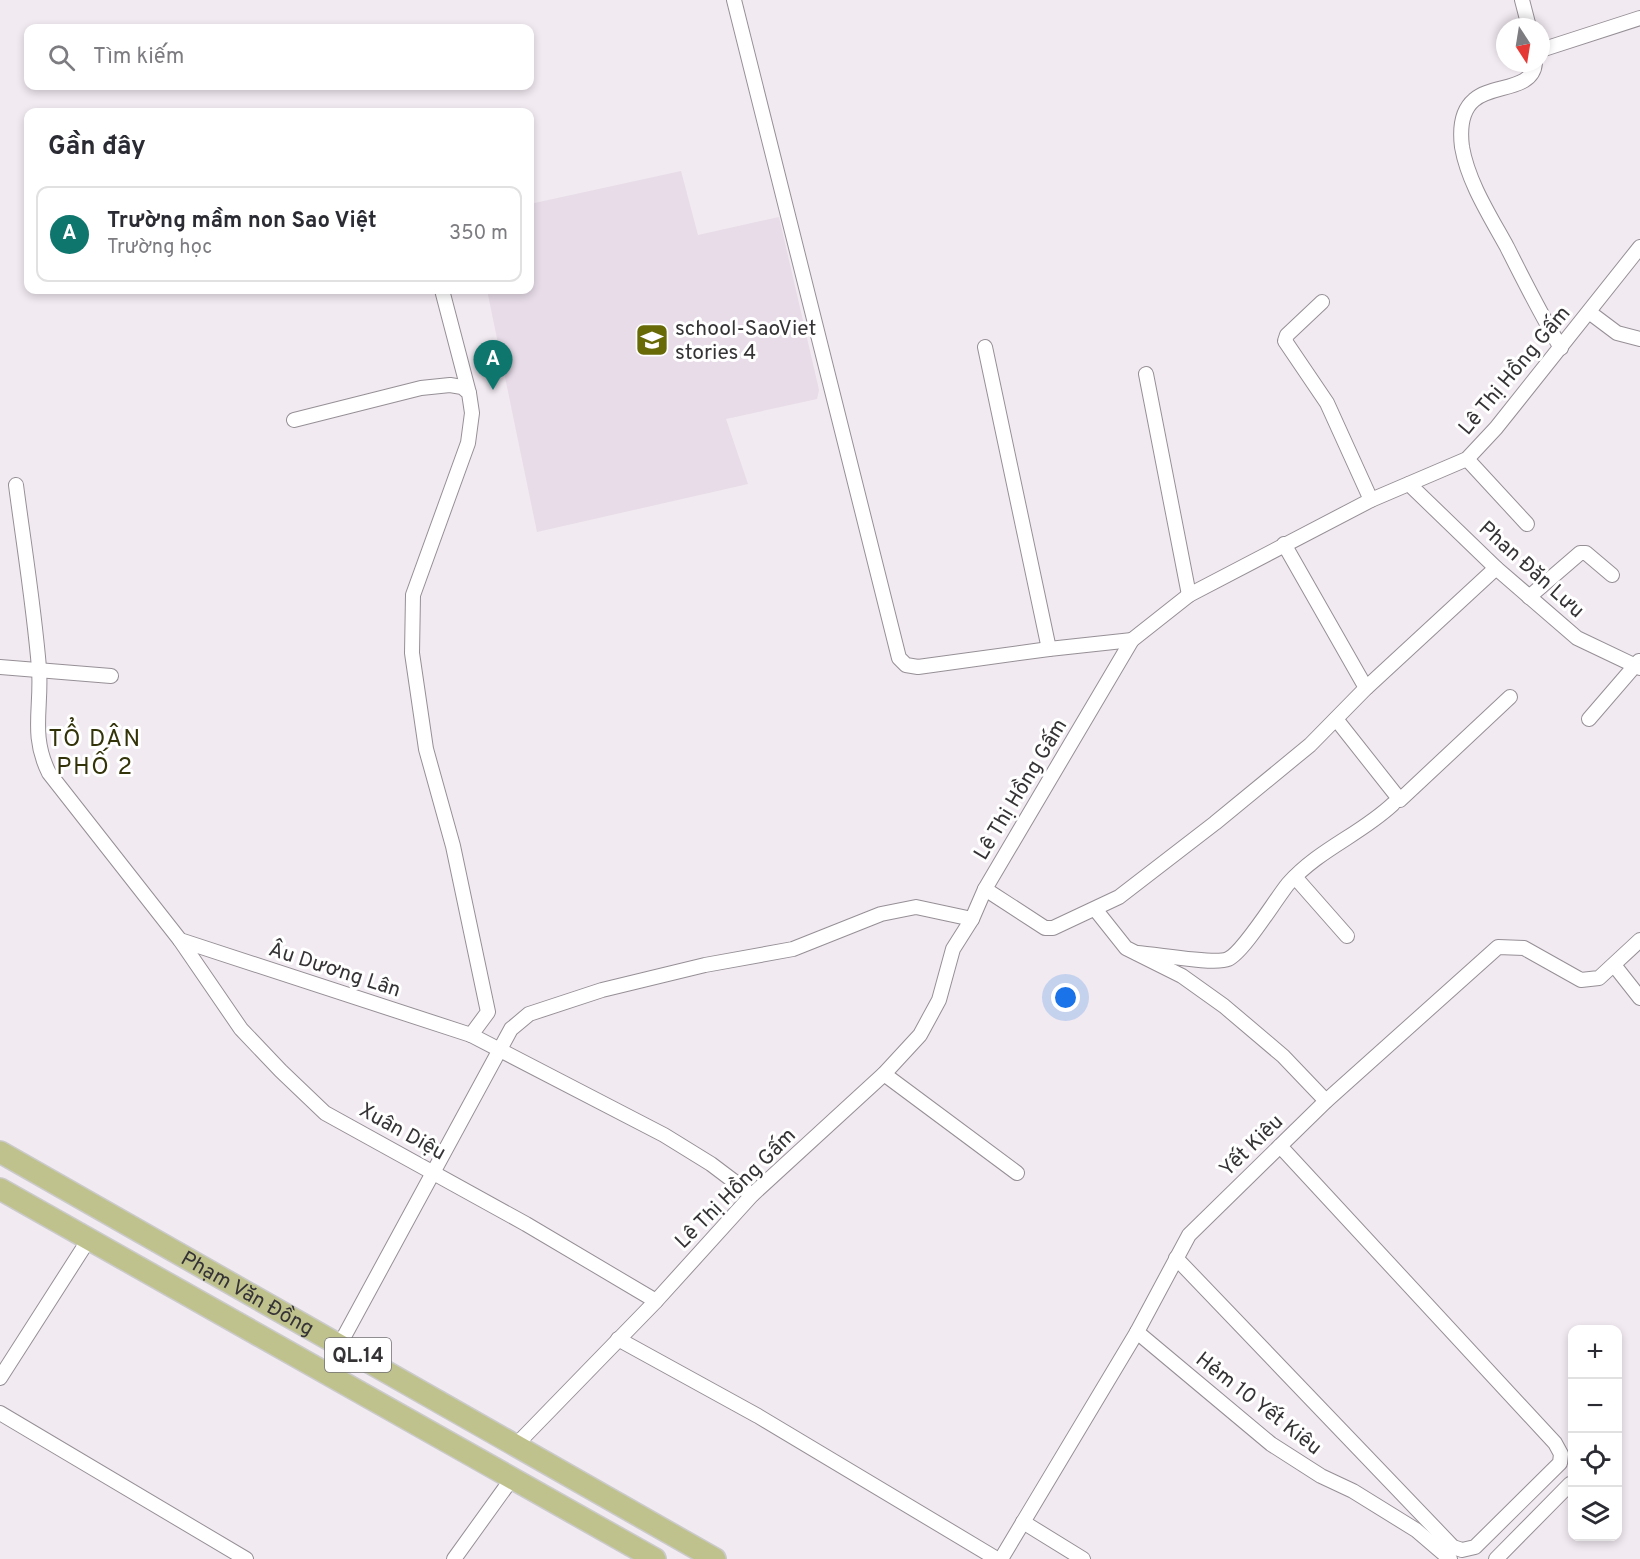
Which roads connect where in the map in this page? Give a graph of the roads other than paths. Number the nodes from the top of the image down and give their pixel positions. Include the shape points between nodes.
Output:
1 (734, 0) edge
2 (1522, 0) edge
3 (1527, 18) edge
4 (1640, 18) edge
5 (1550, 46) edge
6 (1534, 72) edge
7 (1640, 247) edge
8 (443, 294) edge
9 (1322, 302) dead end
10 (1589, 312) junction
11 (1640, 339) edge
12 (985, 347) dead end
13 (1561, 348) junction
14 (1146, 374) dead end
15 (469, 393) junction
16 (294, 420) dead end
17 (1467, 459) junction
18 (16, 484) dead end
19 (1409, 484) junction
20 (1371, 500) junction
21 (1527, 524) dead end
22 (1284, 544) junction
23 (1496, 568) junction
24 (1612, 575) dead end
25 (1189, 595) junction
26 (1529, 597) junction
27 (1132, 640) junction
28 (1049, 648) junction
29 (1638, 664) edge
30 (0, 667) edge
31 (39, 670) junction
32 (111, 676) dead end
33 (1366, 688) junction
34 (1510, 697) dead end
35 (1336, 719) junction
36 (1589, 719) dead end
37 (1393, 804) dead end
38 (1295, 877) junction
39 (985, 889) junction
40 (1095, 909) junction
41 (972, 919) junction
42 (1347, 936) dead end
43 (180, 940) junction
44 (1640, 940) edge
45 (1137, 953) junction
46 (1614, 965) junction
47 (1640, 998) edge
48 (471, 1035) junction
49 (501, 1050) junction
50 (884, 1074) junction
51 (1326, 1101) junction
52 (1280, 1146) junction
53 (0, 1152) edge
54 (434, 1173) junction
55 (1017, 1173) dead end
56 (0, 1189) edge
57 (753, 1195) junction
58 (89, 1239) junction
59 (1176, 1258) junction
60 (656, 1301) junction
61 (1137, 1332) junction
62 (618, 1339) junction
63 (340, 1344) junction
64 (0, 1378) edge
65 (0, 1413) edge
66 (516, 1445) junction
67 (513, 1477) junction
68 (1568, 1486) edge
69 (1023, 1522) junction
70 (1451, 1553) edge
71 (244, 1558) edge
72 (453, 1559) edge
73 (655, 1559) edge
74 (716, 1559) edge
75 (999, 1559) edge
76 (1083, 1559) edge
77 (1467, 1559) edge
78 (1496, 1559) edge

1 - 28 street via 899,658 906,665 918,667
2 - 3 street
4 - 5 street
6 - 13 street via 1528,80 1476,98 1468,106 1461,133 1464,157 1476,187
7 - 10 street, Lê Thị Hồng Gấm
8 - 15 street
9 - 20 street via 1285,340 1327,403
10 - 11 street via 1617,333
10 - 13 street, Lê Thị Hồng Gấm
12 - 28 street
13 - 17 street, Lê Thị Hồng Gấm
14 - 25 street
15 - 16 street via 450,384 421,388
15 - 48 street via 472,413 468,443 412,595 412,653 426,749 453,846 488,1011
17 - 19 street, Lê Thị Hồng Gấm
17 - 21 street
18 - 31 street
19 - 20 street, Lê Thị Hồng Gấm
19 - 23 street, Phan Đăn Lưu
20 - 22 street, Lê Thị Hồng Gấm
22 - 25 street, Lê Thị Hồng Gấm
22 - 33 street
23 - 26 street, Phan Đăn Lưu
23 - 33 street
24 - 26 street via 1586,553 1580,553
25 - 27 street, Lê Thị Hồng Gấm
26 - 29 street, Phan Đăn Lưu via 1577,638
27 - 28 street
27 - 39 street, Lê Thị Hồng Gấm
29 - 36 street
30 - 31 street
31 - 32 street
31 - 43 street via 37,741 49,772
33 - 35 street
34 - 35 street via 1400,800
35 - 40 street via 1311,745 1215,823 1119,897
37 - 38 street via 1358,832 1324,850
38 - 42 street
38 - 45 street via 1227,960
39 - 40 street via 1045,928
39 - 41 street, Lê Thị Hồng Gấm
40 - 45 street via 1120,944
41 - 49 street via 916,907 881,914 793,949 602,990 529,1014 511,1029
41 - 50 street, Lê Thị Hồng Gấm via 953,949 939,1000 920,1035
43 - 48 street, Âu Dương Lân
43 - 54 street, Xuân Diệu via 242,1029 325,1113
44 - 46 street, Yết Kiêu
45 - 51 street via 1182,976 1224,1006 1283,1056
46 - 47 street
46 - 51 street, Yết Kiêu via 1599,978 1581,980 1524,948 1498,947
48 - 49 street, Âu Dương Lân
49 - 54 street
49 - 57 street, Âu Dương Lân via 664,1135
50 - 55 street
50 - 57 street, Lê Thị Hồng Gấm
51 - 52 street, Yết Kiêu
52 - 59 street, Yết Kiêu via 1189,1235
52 - 70 street via 1561,1454 1560,1463 1475,1547
53 - 63 main road, Phạm Văn Đồng / QL.14
54 - 60 street, Xuân Diệu
54 - 63 street
56 - 58 main road, Phạm Văn Đồng / QL.14
57 - 60 street, Lê Thị Hồng Gấm
58 - 64 street
58 - 67 main road, Phạm Văn Đồng / QL.14
59 - 61 street, Yết Kiêu
59 - 70 street
60 - 62 street, Lê Thị Hồng Gấm
61 - 69 street, Yết Kiêu
61 - 70 street, Hẻm 10 Yết Kiêu via 1271,1444
62 - 66 street, Lê Thị Hồng Gấm
62 - 75 street via 758,1416
63 - 66 main road, Phạm Văn Đồng / QL.14
65 - 71 street
66 - 74 main road, Phạm Văn Đồng / QL.14
67 - 72 street
67 - 73 main road, Phạm Văn Đồng / QL.14
68 - 78 street
69 - 75 street, Yết Kiêu
69 - 76 street
70 - 77 street

